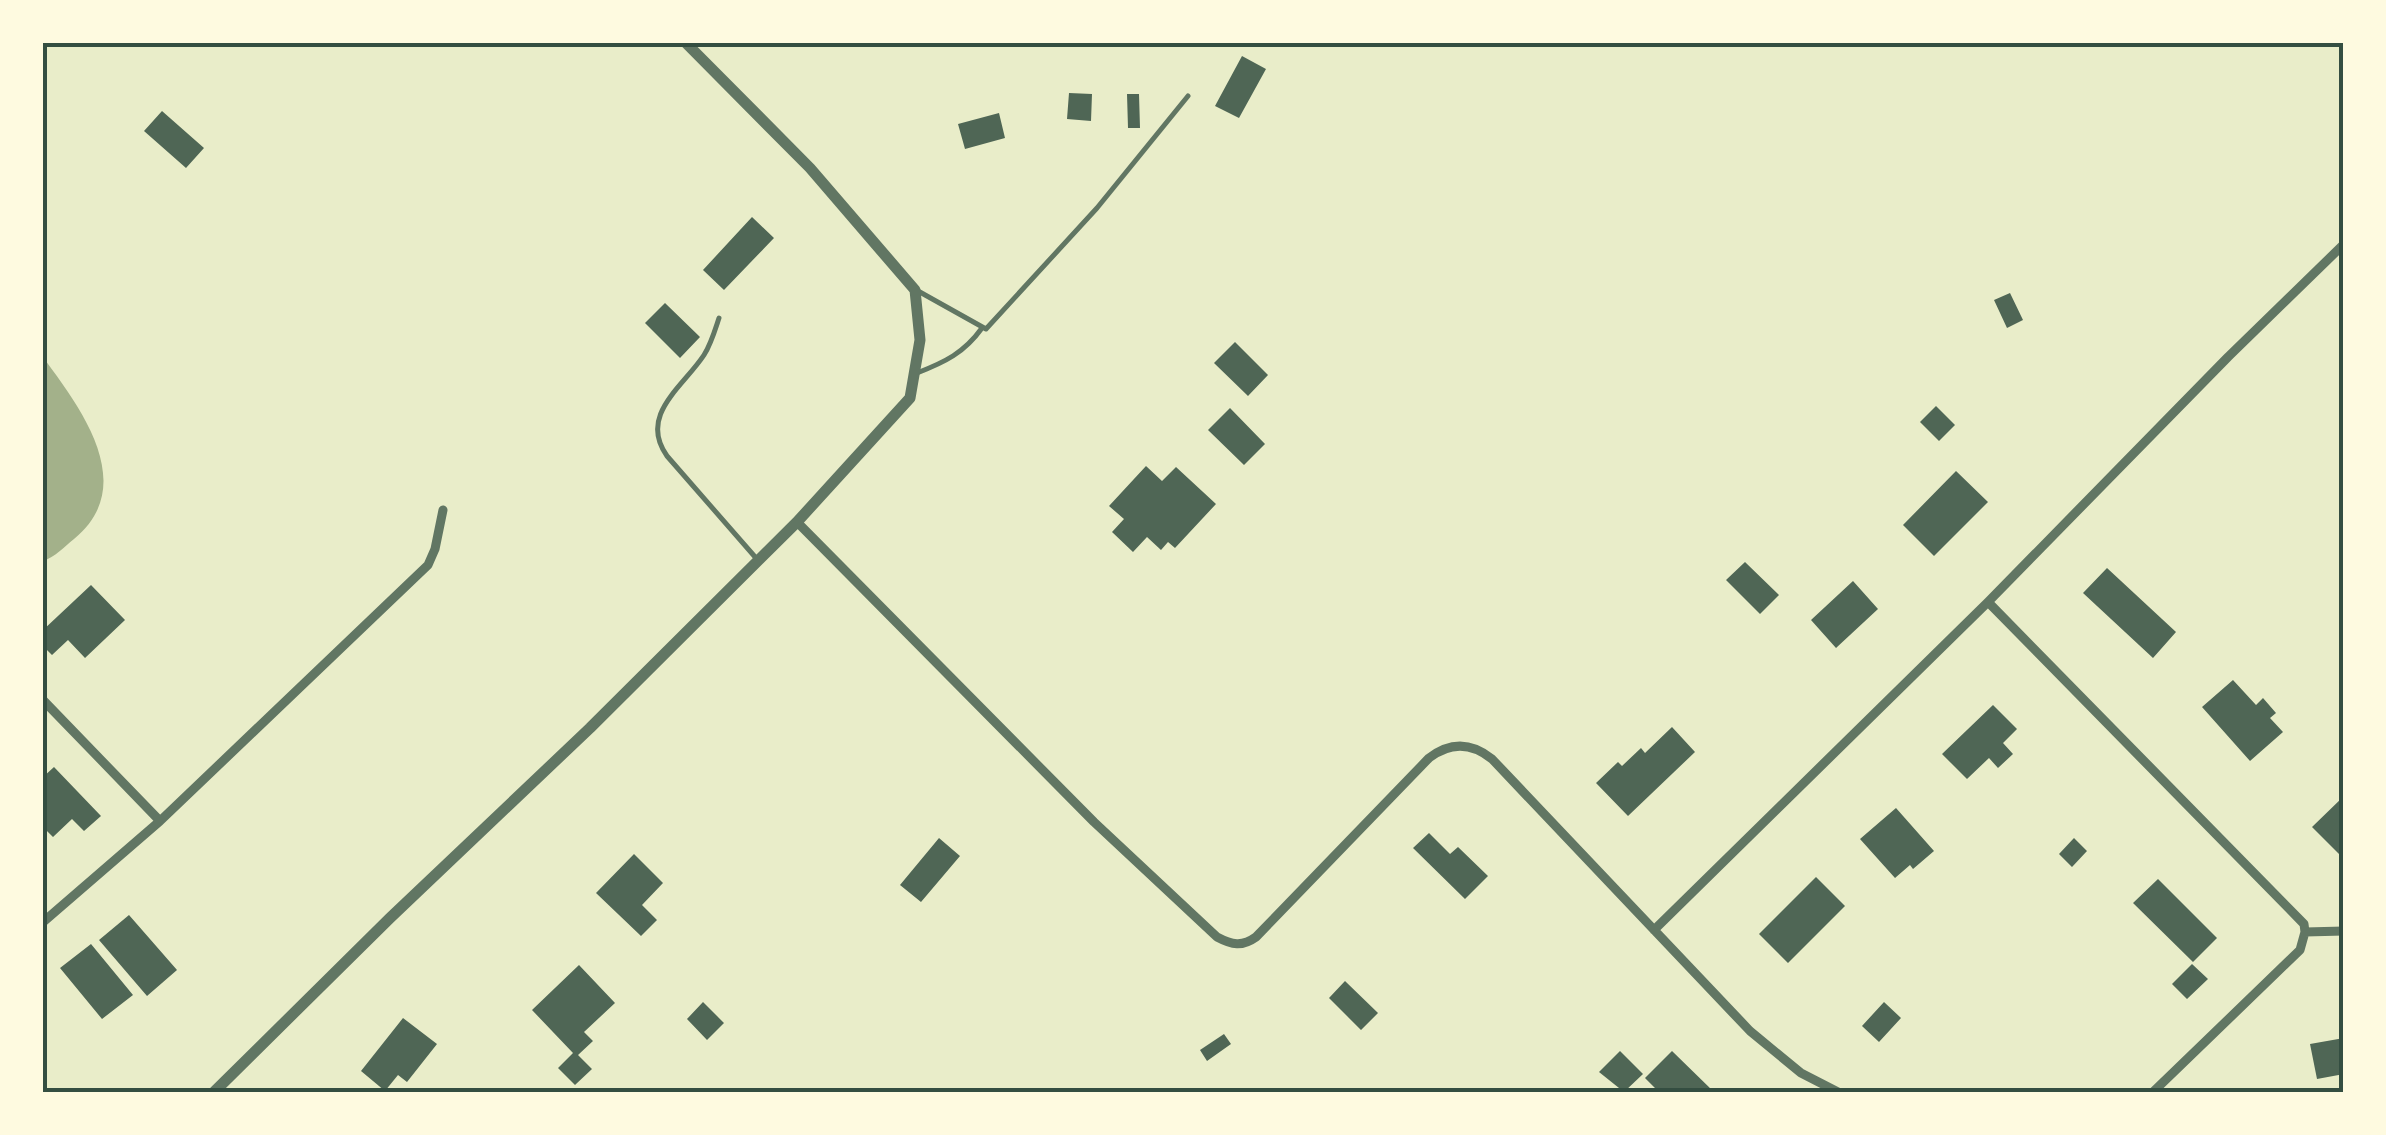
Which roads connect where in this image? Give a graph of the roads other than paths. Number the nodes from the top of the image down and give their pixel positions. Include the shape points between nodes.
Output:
1 (685, 42) edge
2 (1188, 96) dead end
3 (2344, 244) edge
4 (915, 290) junction
5 (719, 318) dead end
6 (982, 328) junction
7 (914, 374) junction
8 (444, 510) dead end
9 (797, 522) junction
10 (758, 560) junction
11 (1988, 602) junction
12 (42, 700) edge
13 (160, 820) junction
14 (42, 922) edge
15 (1654, 930) junction
16 (2305, 932) junction
17 (2344, 932) edge
18 (214, 1092) edge
19 (1838, 1092) edge
20 (2153, 1092) edge

1 - 4 street via 810,168
2 - 6 lane via 1098,208
3 - 11 street
4 - 6 lane
4 - 7 street via 920,340
5 - 10 lane via 656,429 658,444
6 - 7 lane via 950,360
7 - 9 street via 910,398
8 - 13 street via 428,565
9 - 10 street
9 - 15 street via 1094,822 1228,943 1256,938 1416,770 1454,746 1492,759
10 - 18 street
11 - 15 street
11 - 16 street via 2299,917
12 - 13 street
13 - 14 street
15 - 19 street via 1772,1051
16 - 17 street
16 - 20 street via 2300,950

